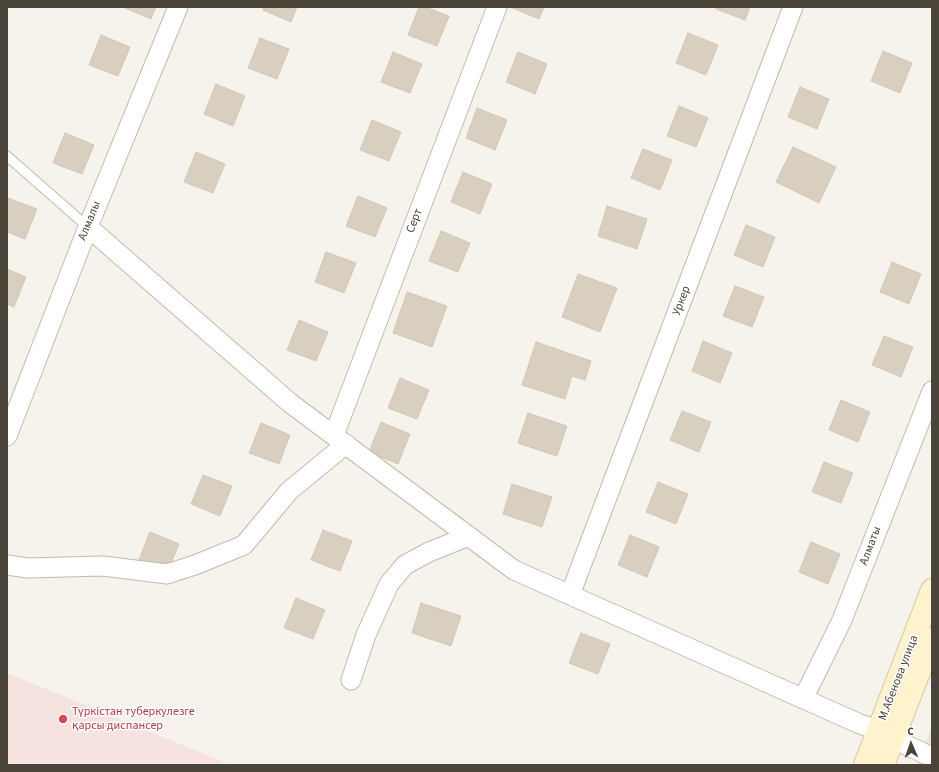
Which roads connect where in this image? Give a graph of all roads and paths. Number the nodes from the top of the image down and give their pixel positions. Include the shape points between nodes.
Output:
1 (178, 7) edge
2 (497, 7) edge
3 (793, 7) edge
4 (7, 156) edge
5 (88, 227) junction
6 (932, 391) edge
7 (7, 436) edge
8 (340, 440) junction
9 (469, 536) junction
10 (7, 564) edge
11 (932, 590) edge
12 (570, 595) junction
13 (932, 639) edge
14 (351, 680) dead end
15 (803, 699) junction
16 (886, 734) junction
17 (932, 757) edge
18 (865, 765) edge
19 (883, 765) edge

1 - 5 street, Алмалы
2 - 8 street, Серт
3 - 12 street, Уркер
4 - 5 lane
5 - 7 street, Алмалы
5 - 8 street via 290,403
6 - 15 street, Алматы via 842,620
8 - 9 street
8 - 10 street via 290,491 244,545 195,565 167,574 104,566 28,568
9 - 12 street via 514,570
9 - 14 street via 428,552 405,565 389,584 366,635
11 - 16 main road, М.Абенова улица
12 - 15 street
13 - 16 main road, М.Абенова улица
15 - 16 street
16 - 17 street
16 - 18 main road, М.Абенова улица
16 - 19 main road, М.Абенова улица

